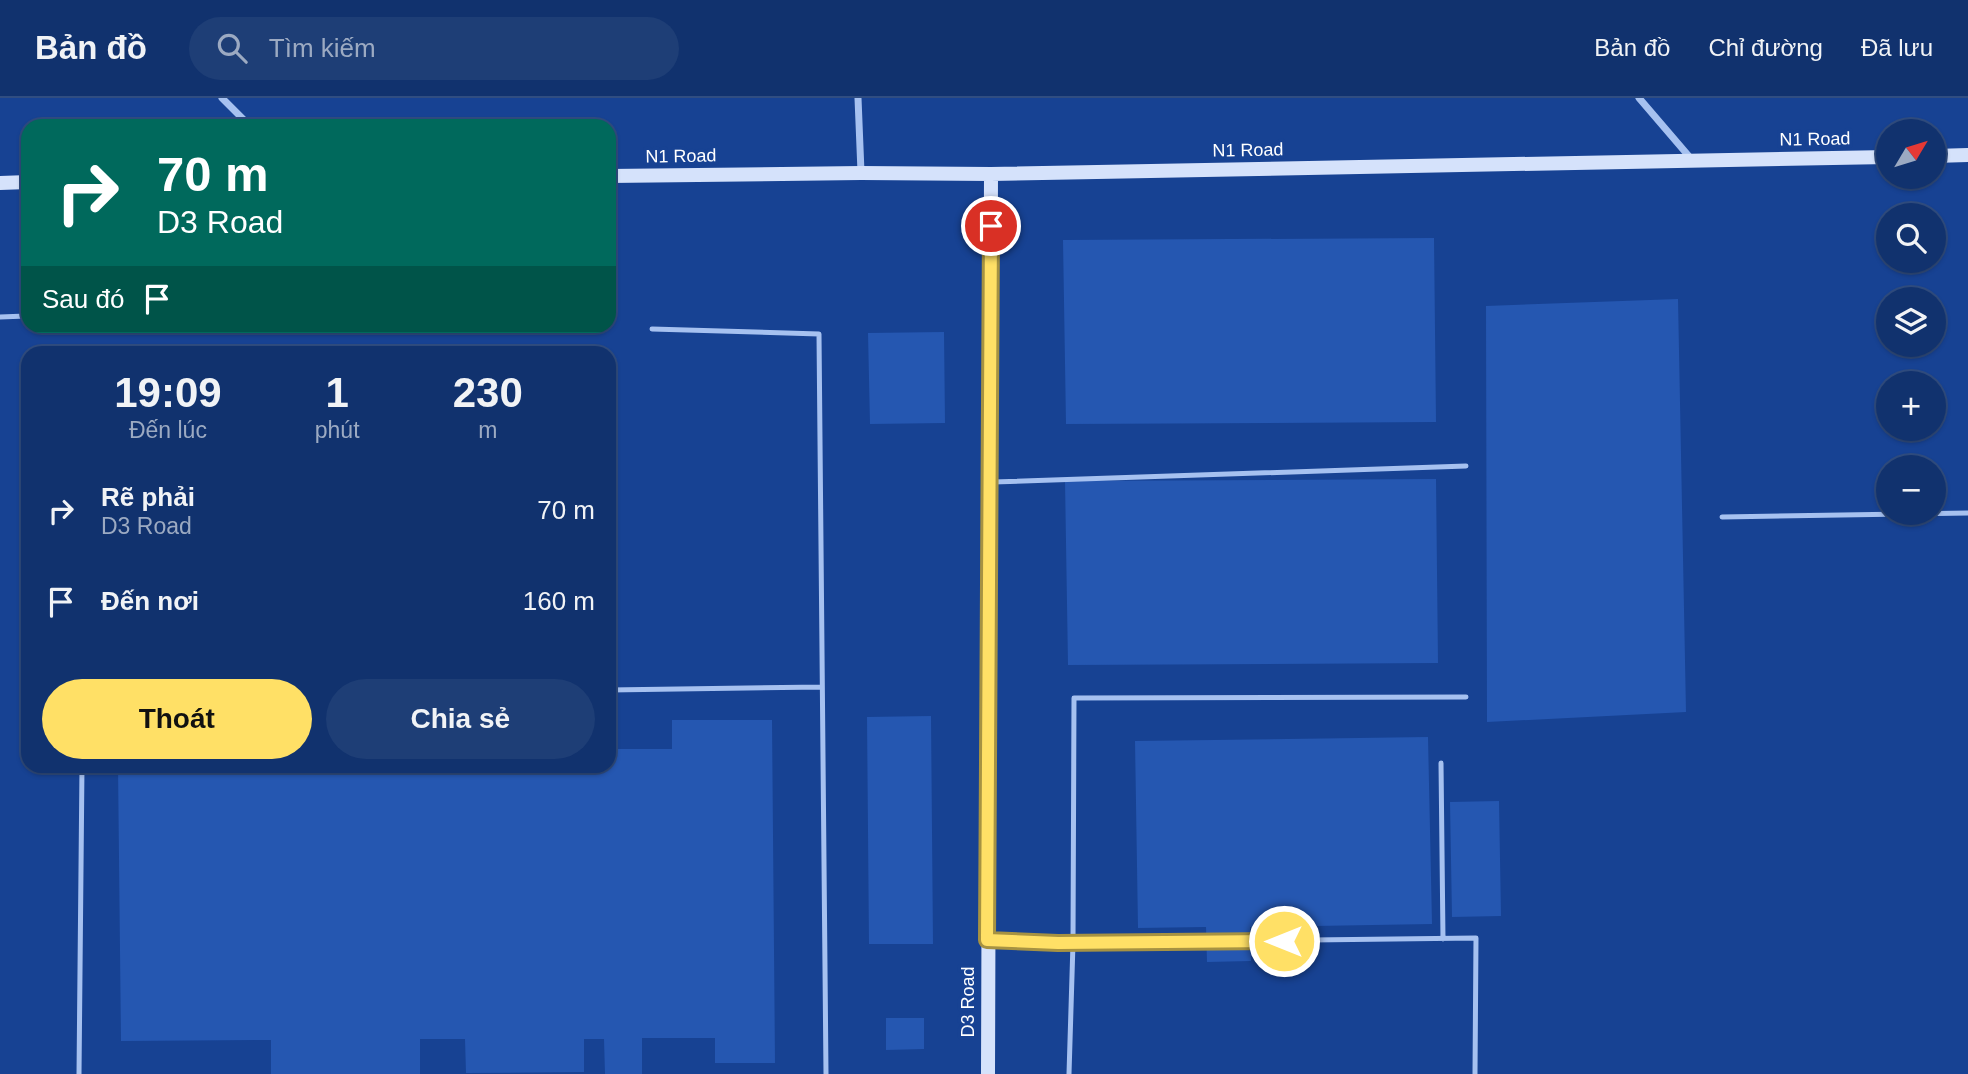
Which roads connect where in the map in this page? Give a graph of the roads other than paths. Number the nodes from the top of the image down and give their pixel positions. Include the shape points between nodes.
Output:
1 (222, 98) edge
2 (858, 98) edge
3 (1639, 98) edge
4 (243, 119) edge
5 (1968, 155) edge
6 (1946, 156) edge
7 (1876, 157) edge
8 (1693, 161) junction
9 (861, 173) junction
10 (991, 174) junction
11 (616, 176) edge
12 (0, 183) edge
13 (21, 183) edge
14 (21, 316) edge
15 (0, 317) edge
16 (652, 328) dead end
17 (1465, 466) dead end
18 (989, 482) junction
19 (1968, 513) edge
20 (1723, 517) dead end
21 (822, 687) junction
22 (616, 691) edge
23 (1466, 697) dead end
24 (1441, 762) dead end
25 (82, 773) edge
26 (1443, 939) junction
27 (987, 940) junction
28 (1073, 943) junction
29 (79, 1074) edge
30 (825, 1074) edge
31 (988, 1074) edge
32 (1069, 1074) edge
33 (1475, 1074) edge

1 - 4 street
2 - 9 street
3 - 8 street
5 - 6 street
7 - 8 street, N1 Road
8 - 10 street, N1 Road
9 - 10 street, N1 Road
9 - 11 street, N1 Road
10 - 18 street, D3 Road
12 - 13 street
14 - 15 lane
16 - 21 lane via 819,334
17 - 18 lane
18 - 27 street, D3 Road
19 - 20 lane
21 - 22 lane
21 - 30 lane
23 - 28 lane via 1074,698
24 - 26 lane
25 - 29 lane
26 - 28 lane
26 - 33 lane via 1476,938
27 - 28 lane
27 - 31 street, D3 Road
28 - 32 lane

